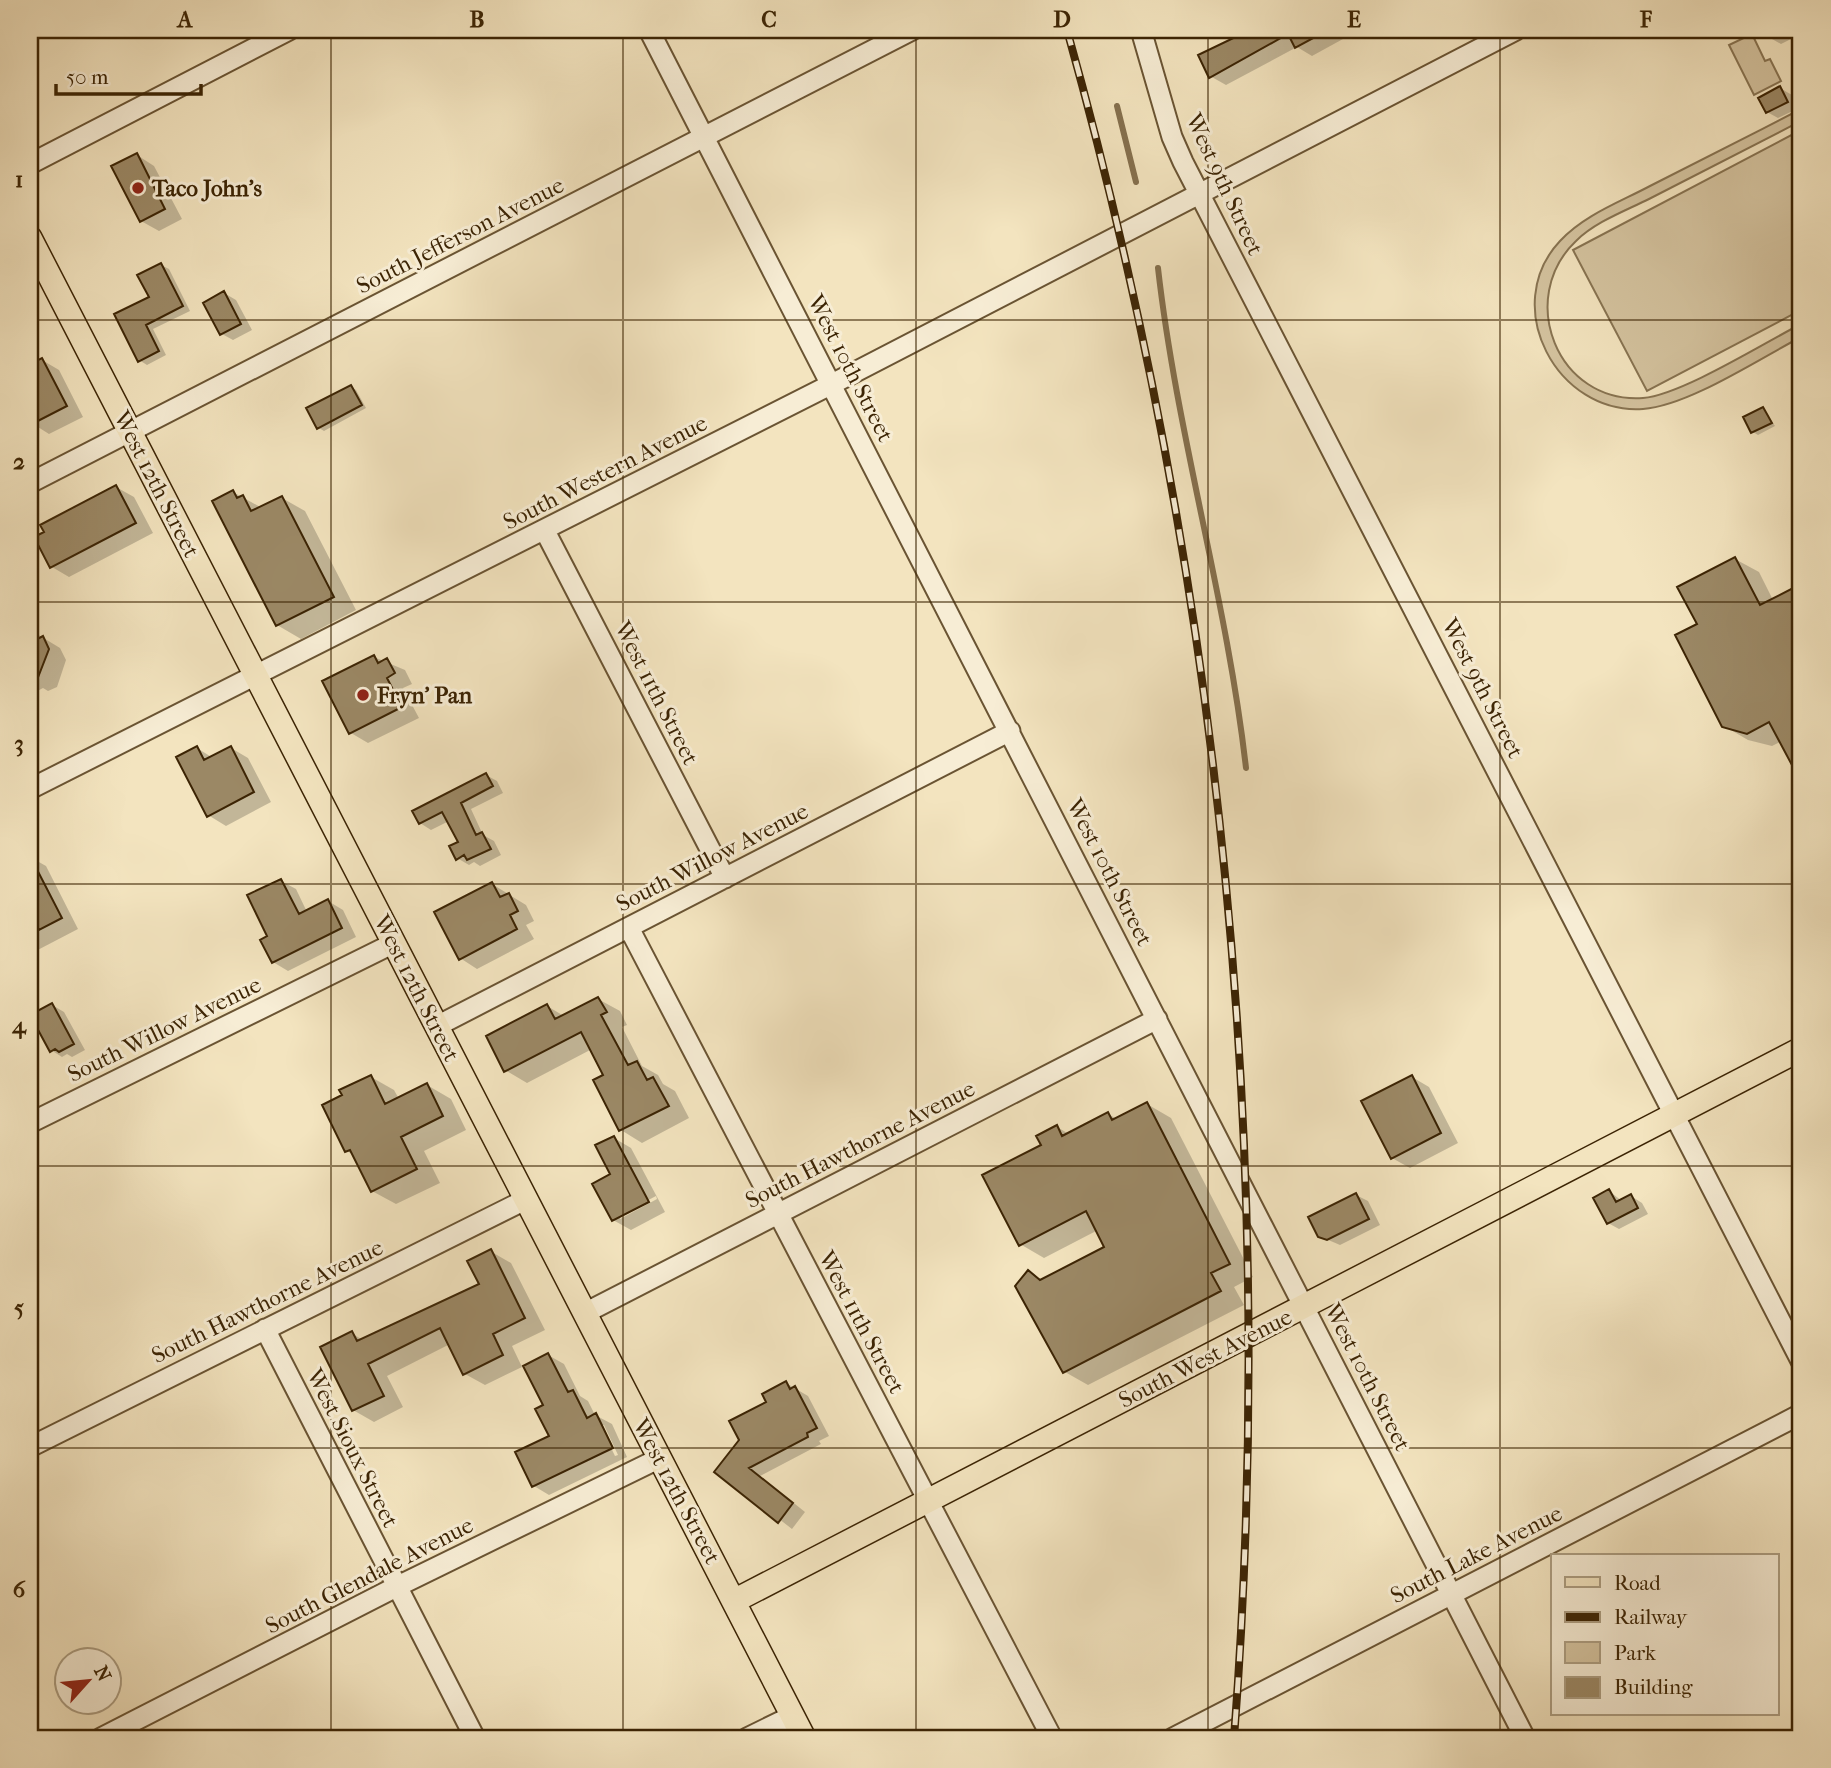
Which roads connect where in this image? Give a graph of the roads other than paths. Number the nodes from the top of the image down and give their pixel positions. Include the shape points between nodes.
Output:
1 (289, 30) edge
2 (649, 30) edge
3 (912, 30) edge
4 (1141, 30) edge
5 (1516, 30) edge
6 (704, 136) junction
7 (30, 164) edge
8 (1199, 193) junction
9 (30, 238) edge
10 (832, 384) junction
11 (130, 432) junction
12 (30, 482) edge
13 (545, 531) junction
14 (255, 675) junction
15 (1010, 731) junction
16 (30, 789) edge
17 (725, 878) junction
18 (629, 928) junction
19 (394, 943) junction
20 (1157, 1019) junction
21 (437, 1026) junction
22 (1801, 1049) edge
23 (1676, 1113) junction
24 (30, 1122) edge
25 (527, 1199) junction
26 (778, 1213) junction
27 (1304, 1306) junction
28 (585, 1313) junction
29 (265, 1329) junction
30 (1801, 1361) edge
31 (1801, 1414) edge
32 (30, 1447) edge
33 (660, 1458) junction
34 (928, 1501) junction
35 (396, 1587) junction
36 (1451, 1594) junction
37 (734, 1601) junction
38 (792, 1716) junction
39 (101, 1738) edge
40 (475, 1738) edge
41 (747, 1738) edge
42 (804, 1738) edge
43 (1052, 1738) edge
44 (1173, 1738) edge
45 (1525, 1738) edge

1 - 7 street
2 - 6 street, West 10th Street
3 - 6 street, South Jefferson Avenue
4 - 8 street, West 9th Street via 1172,137
5 - 8 street, South Western Avenue
6 - 10 street, West 10th Street
6 - 11 street, South Jefferson Avenue
8 - 10 street, South Western Avenue
8 - 23 street, West 9th Street
9 - 11 main road, West 12th Street
10 - 13 street, South Western Avenue
10 - 15 street, West 10th Street
11 - 12 street, South Jefferson Avenue
11 - 14 main road, West 12th Street
13 - 14 street, South Western Avenue
13 - 17 street, West 11th Street
14 - 16 street, South Western Avenue
14 - 19 main road, West 12th Street
15 - 17 street, South Willow Avenue
15 - 20 street, West 10th Street
17 - 18 street, South Willow Avenue
18 - 21 street, South Willow Avenue
18 - 26 street, West 11th Street
19 - 21 main road, West 12th Street
19 - 24 street, South Willow Avenue
20 - 26 street, South Hawthorne Avenue
20 - 27 street, West 10th Street
21 - 25 main road, West 12th Street
22 - 23 main road, South West Avenue
23 - 27 main road, South West Avenue
23 - 30 street, West 9th Street
25 - 28 main road, West 12th Street
25 - 29 street, South Hawthorne Avenue
26 - 28 street, South Hawthorne Avenue
26 - 34 street, West 11th Street
27 - 34 main road, South West Avenue
27 - 36 street, West 10th Street
28 - 33 main road, West 12th Street
29 - 32 street, South Hawthorne Avenue
29 - 35 street, West Sioux Street
31 - 36 street, South Lake Avenue
33 - 35 street, South Glendale Avenue
33 - 37 main road, West 12th Street
34 - 37 main road, South West Avenue
34 - 43 street, West 11th Street
35 - 39 street, South Glendale Avenue
35 - 40 street, West Sioux Street
36 - 44 street, South Lake Avenue
36 - 45 street, West 10th Street
37 - 38 main road, West 12th Street
38 - 41 street
38 - 42 main road, West 12th Street

